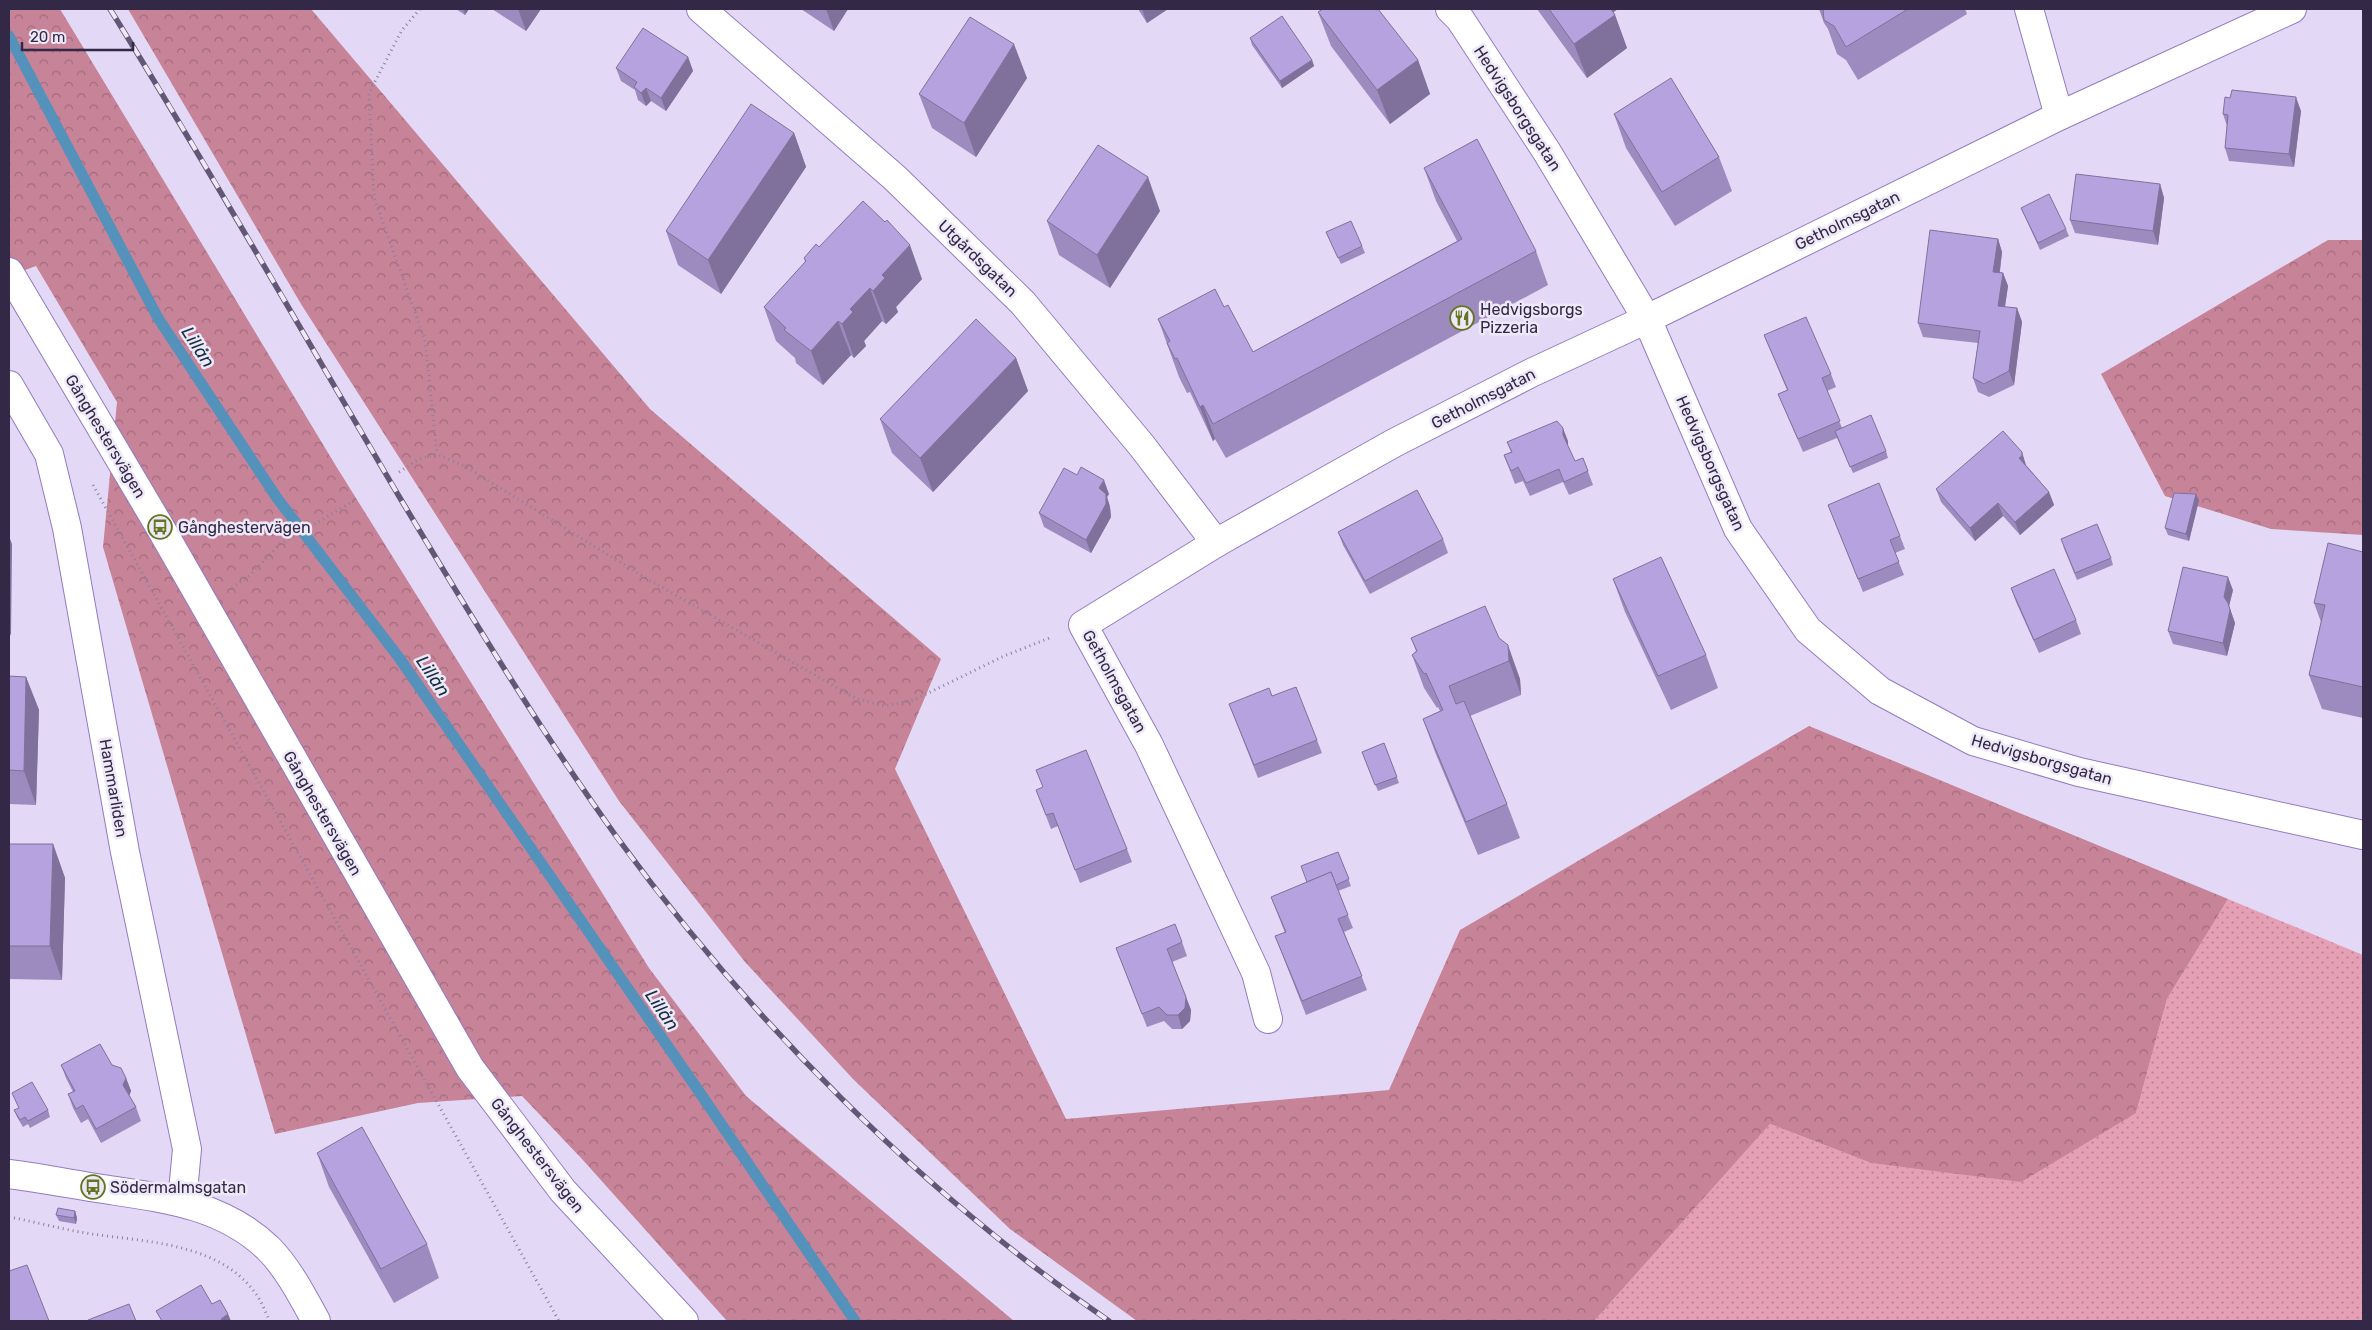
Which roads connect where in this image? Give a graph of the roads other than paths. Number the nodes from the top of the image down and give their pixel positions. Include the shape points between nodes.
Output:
1 (702, 9) edge
2 (1450, 9) edge
3 (2028, 9) edge
4 (2292, 9) edge
5 (2059, 116) junction
6 (9, 272) edge
7 (1647, 319) junction
8 (9, 384) edge
9 (1216, 543) junction
10 (2363, 835) edge
11 (1268, 1019) dead end
12 (9, 1174) edge
13 (182, 1202) junction
14 (316, 1321) edge
15 (684, 1321) edge

1 - 9 street, Utgårdsgatan via 896,178 1024,303 1142,446
2 - 7 street, Hedvigsborgsgatan via 1460,19 1547,152
3 - 5 street
4 - 5 street, Getholmsgatan
5 - 7 street, Getholmsgatan
6 - 15 street, Gånghestersvägen via 160,527 470,1068 562,1191
7 - 9 street, Getholmsgatan via 1531,373 1402,439
7 - 10 street, Hedvigsborgsgatan via 1738,529 1808,630 1880,691 1973,741 2079,772
8 - 13 street, Hammarliden via 49,454 67,528 126,852 187,1149
9 - 11 street, Getholmsgatan via 1083,625 1153,753 1256,973
12 - 13 street
13 - 14 street via 222,1216 269,1249

